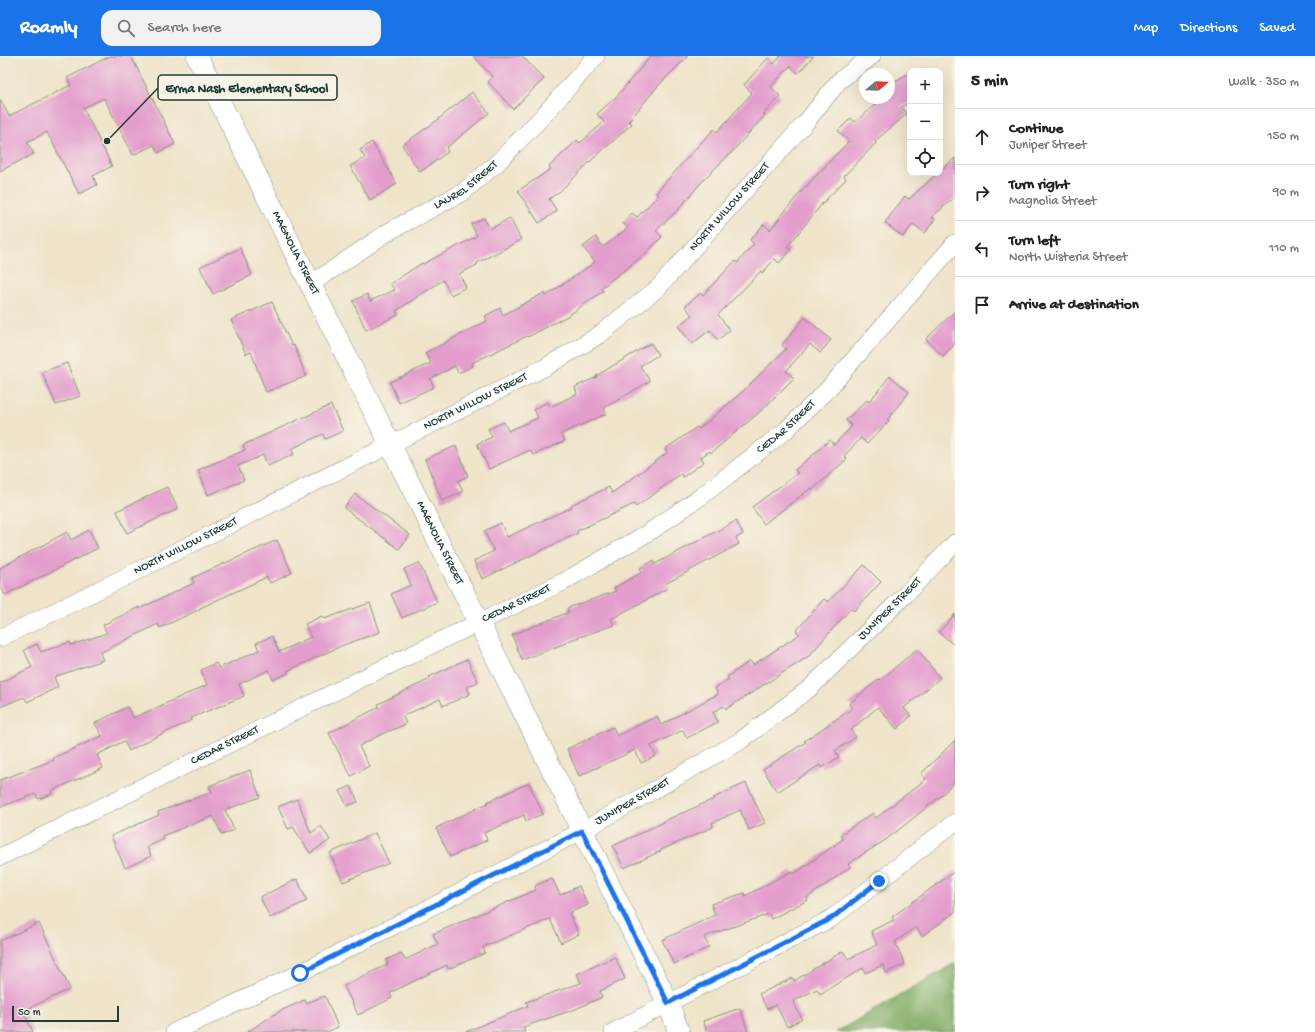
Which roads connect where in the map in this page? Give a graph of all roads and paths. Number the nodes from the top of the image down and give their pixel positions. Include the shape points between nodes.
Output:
1 (197, 56) edge
2 (872, 56) edge
3 (588, 59) edge
4 (955, 243) edge
5 (311, 284) junction
6 (390, 444) junction
7 (955, 543) edge
8 (479, 622) junction
9 (0, 638) edge
10 (955, 822) edge
11 (582, 831) junction
12 (0, 857) edge
13 (668, 1003) junction
14 (174, 1032) edge
15 (613, 1032) edge
16 (679, 1032) edge

1 - 5 street, MAGNOLIA STREET
2 - 6 street, NORTH WILLOW STREET via 839,82 658,288 599,335 550,364
3 - 5 street, LAUREL STREET via 544,116 497,163 463,192 388,232
4 - 8 street, CEDAR STREET via 828,389 785,431 704,495 651,531 563,582
5 - 6 street, MAGNOLIA STREET
6 - 8 street, MAGNOLIA STREET
6 - 9 street, NORTH WILLOW STREET
7 - 11 street, JUNIPER STREET via 810,688 740,741
8 - 11 street, MAGNOLIA STREET
8 - 12 street, CEDAR STREET
10 - 13 street via 832,918
11 - 13 street, MAGNOLIA STREET
11 - 14 street, JUNIPER STREET via 300,973
13 - 15 street
13 - 16 street, MAGNOLIA STREET

